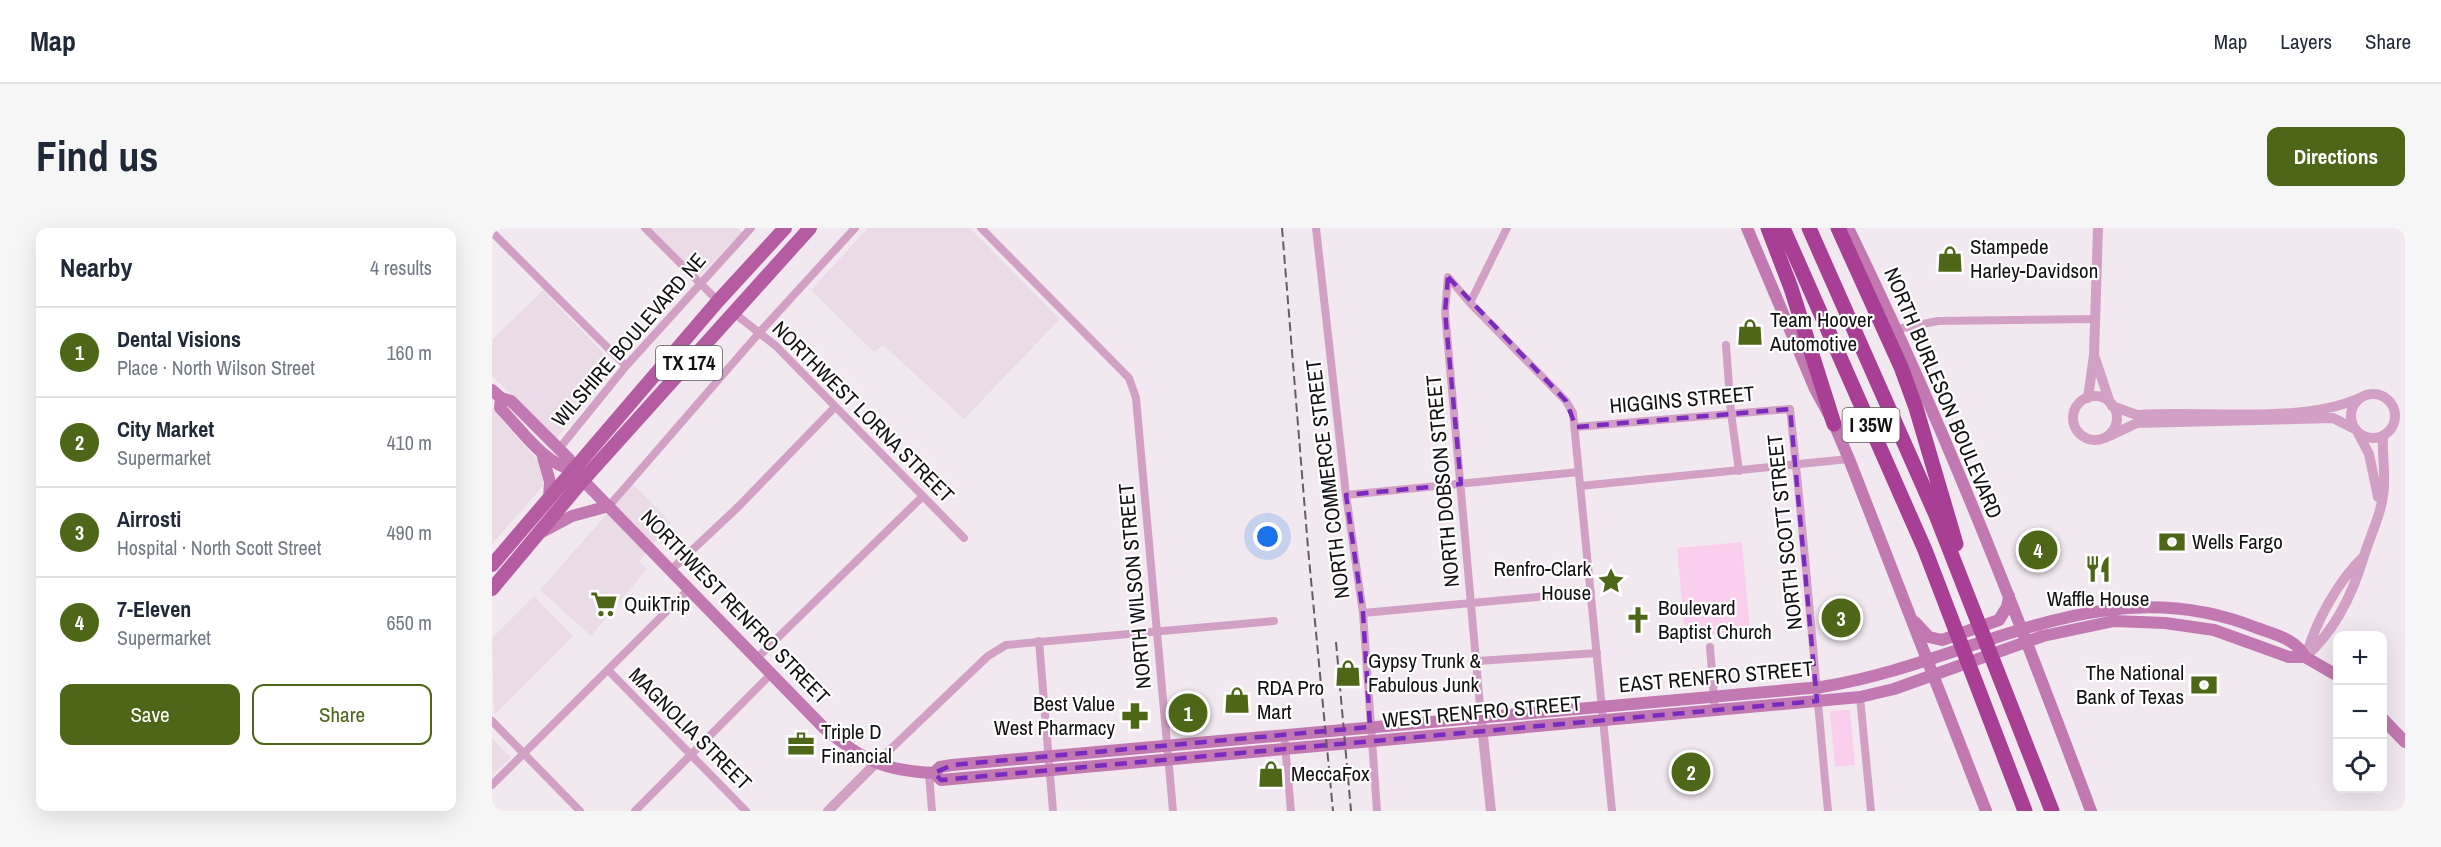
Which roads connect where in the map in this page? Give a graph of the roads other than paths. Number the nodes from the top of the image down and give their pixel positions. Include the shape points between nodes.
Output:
1 (645, 228) edge
2 (751, 228) edge
3 (785, 228) edge
4 (810, 228) edge
5 (855, 228) edge
6 (981, 228) edge
7 (1507, 228) edge
8 (1747, 228) edge
9 (1768, 228) edge
10 (1784, 228) edge
11 (1809, 228) edge
12 (1839, 228) edge
13 (1848, 228) edge
14 (2098, 228) edge
15 (1317, 229) edge
16 (492, 232) edge
17 (699, 284) junction
18 (718, 301) junction
19 (1470, 303) junction
20 (734, 313) junction
21 (2095, 319) junction
22 (1898, 328) junction
23 (759, 333) junction
24 (1726, 345) dead end
25 (2094, 355) junction
26 (626, 366) junction
27 (498, 397) edge
28 (2362, 397) junction
29 (2088, 398) junction
30 (2111, 404) junction
31 (834, 408) junction
32 (1790, 409) joint
33 (1731, 413) junction
34 (1834, 424) junction
35 (1576, 427) junction
36 (2356, 430) junction
37 (2383, 435) junction
38 (2105, 438) junction
39 (538, 447) junction
40 (558, 450) junction
41 (1849, 459) junction
42 (1796, 466) junction
43 (573, 470) junction
44 (1739, 471) junction
45 (1579, 472) junction
46 (583, 480) junction
47 (1461, 484) junction
48 (1580, 486) junction
49 (1346, 495) junction
50 (922, 496) junction
51 (549, 498) junction
52 (609, 506) junction
53 (2379, 507) junction
54 (539, 534) junction
55 (964, 538) dead end
56 (492, 565) edge
57 (671, 570) junction
58 (492, 589) edge
59 (689, 589) junction
60 (1591, 592) junction
61 (2009, 596) junction
62 (1473, 603) junction
63 (2183, 608) junction
64 (1363, 613) junction
65 (1977, 616) junction
66 (1910, 617) junction
67 (1274, 621) dead end
68 (2114, 621) junction
69 (2022, 627) junction
70 (1155, 631) junction
71 (1039, 641) junction
72 (2028, 641) junction
73 (1710, 647) dead end
74 (1597, 653) junction
75 (2306, 657) junction
76 (757, 658) junction
77 (1478, 661) junction
78 (1928, 661) junction
79 (609, 671) junction
80 (772, 673) junction
81 (2333, 674) edge
82 (1933, 675) junction
83 (1816, 694) junction
84 (1713, 697) junction
85 (1860, 697) junction
86 (1601, 707) junction
87 (1715, 711) junction
88 (1482, 717) junction
89 (492, 721) edge
90 (1602, 722) junction
91 (2387, 723) edge
92 (1370, 727) junction
93 (1325, 730) joint
94 (1482, 731) junction
95 (1284, 734) junction
96 (1371, 741) junction
97 (2405, 742) edge
98 (1166, 746) junction
99 (1285, 749) junction
100 (524, 753) junction
101 (692, 756) junction
102 (1167, 759) junction
103 (1047, 763) junction
104 (875, 764) junction
105 (931, 773) junction
106 (492, 785) edge
107 (579, 811) edge
108 (635, 811) edge
109 (746, 811) edge
110 (828, 811) edge
111 (932, 811) edge
112 (1053, 811) edge
113 (1173, 811) edge
114 (1291, 811) edge
115 (1377, 811) edge
116 (1491, 811) edge
117 (1612, 811) edge
118 (1827, 811) edge
119 (1871, 811) edge
120 (1983, 811) edge
121 (2025, 811) edge
122 (2052, 811) edge
123 (2091, 811) edge

1 - 17 street
2 - 17 street, WILSHIRE BOULEVARD NE
3 - 18 main road, TX 174
4 - 20 main road, TX 174
5 - 23 street
6 - 70 street, NORTH WILSON STREET via 1129,378 1140,418
7 - 19 street
8 - 34 main road via 1815,389
9 - 34 highway
10 - 121 highway, I 35W via 1895,478
11 - 65 highway, I 35W via 1893,414
12 - 65 highway via 1916,408
13 - 22 main road, NORTH BURLESON BOULEVARD
14 - 21 street
15 - 49 street, NORTH COMMERCE STREET
16 - 26 street
17 - 18 street
17 - 26 street, WILSHIRE BOULEVARD NE
18 - 43 main road, TX 174
19 - 35 street via 1566,401
19 - 47 street, NORTH DOBSON STREET via 1448,277 1445,312
20 - 23 street, NORTHWEST LORNA STREET
20 - 46 main road, TX 174
21 - 22 street via 1938,321
21 - 25 street
22 - 61 main road, NORTH BURLESON BOULEVARD
23 - 31 street, NORTHWEST LORNA STREET
23 - 52 street
24 - 33 street
25 - 29 street
25 - 30 street
26 - 40 street, WILSHIRE BOULEVARD NE
27 - 39 main road, NORTHWEST RENFRO STREET via 500,408
27 - 40 main road, NORTHWEST RENFRO STREET via 511,401
28 - 30 street via 2311,412 2137,415
28 - 36 street via 2351,413
28 - 37 street via 2377,395 2390,403 2395,417
29 - 30 street via 2100,397
29 - 38 street via 2076,406 2075,427 2084,438
30 - 38 street via 2116,422
31 - 50 street, NORTHWEST LORNA STREET
31 - 57 street
32 - 33 street, HIGGINS STREET
32 - 42 street, NORTH SCOTT STREET
33 - 35 street, HIGGINS STREET
33 - 44 street
34 - 41 main road
35 - 45 street
36 - 37 street via 2369,438
36 - 38 street via 2333,418 2137,423
36 - 53 street via 2370,454
37 - 53 street via 2384,486
39 - 43 main road, NORTHWEST RENFRO STREET via 559,467
39 - 51 main road via 548,470
40 - 43 main road, NORTHWEST RENFRO STREET via 569,459
41 - 42 street
41 - 66 main road
42 - 44 street
42 - 83 street, NORTH SCOTT STREET via 1814,635
43 - 46 main road, NORTHWEST RENFRO STREET
43 - 51 main road, TX 174
44 - 48 street
45 - 47 street
45 - 48 street
46 - 52 main road, NORTHWEST RENFRO STREET
46 - 54 main road, TX 174
47 - 49 street
47 - 62 street, NORTH DOBSON STREET
48 - 60 street
49 - 64 street, NORTH COMMERCE STREET
50 - 55 street, NORTHWEST LORNA STREET
50 - 76 street
51 - 56 main road, TX 174
52 - 54 main road via 572,516
52 - 57 main road, NORTHWEST RENFRO STREET
53 - 75 street via 2360,575 2324,641
54 - 58 main road, TX 174
57 - 59 main road, NORTHWEST RENFRO STREET
59 - 76 main road, NORTHWEST RENFRO STREET
59 - 79 street
60 - 62 street
60 - 74 street
61 - 66 main road via 1999,620 1942,640 1929,636
61 - 69 main road, NORTH BURLESON BOULEVARD
62 - 64 street
62 - 77 street, NORTH DOBSON STREET
63 - 68 main road via 2176,615 2130,615
63 - 69 main road via 2124,607
63 - 75 main road via 2230,617 2288,640 2300,646
64 - 92 street, NORTH COMMERCE STREET
65 - 122 highway, I 35W
66 - 78 main road
67 - 70 street
68 - 72 main road
68 - 75 main road via 2214,630 2289,657
69 - 72 main road, NORTH BURLESON BOULEVARD
69 - 78 main road
70 - 71 street
70 - 98 street, NORTH WILSON STREET
71 - 103 street
71 - 104 street via 997,649
72 - 82 main road, WEST RENFRO STREET
72 - 123 main road, NORTH BURLESON BOULEVARD
73 - 84 street
74 - 77 street
74 - 86 street
75 - 81 main road
76 - 80 main road, NORTHWEST RENFRO STREET
77 - 88 street, NORTH DOBSON STREET
78 - 82 main road
78 - 83 main road, EAST RENFRO STREET
79 - 100 street
79 - 101 street, MAGNOLIA STREET
80 - 101 street
80 - 104 main road, NORTHWEST RENFRO STREET via 824,728 852,752
82 - 85 main road, WEST RENFRO STREET
82 - 120 main road
83 - 84 main road, EAST RENFRO STREET
83 - 85 main road, WEST RENFRO STREET
83 - 87 main road, WEST RENFRO STREET
83 - 118 street, NORTH SCOTT STREET
84 - 86 main road, EAST RENFRO STREET
84 - 87 street
85 - 119 street
86 - 88 main road, EAST RENFRO STREET
86 - 90 street
87 - 90 main road, WEST RENFRO STREET
88 - 92 main road, EAST RENFRO STREET
88 - 94 street
89 - 100 street
90 - 94 main road, WEST RENFRO STREET
90 - 117 street
91 - 97 main road
92 - 93 main road, EAST RENFRO STREET
92 - 96 street, NORTH COMMERCE STREET
93 - 95 main road, WEST RENFRO STREET
94 - 96 main road, WEST RENFRO STREET
94 - 116 street
95 - 98 main road, WEST RENFRO STREET
95 - 99 street
96 - 99 main road, WEST RENFRO STREET
96 - 115 street, NORTH COMMERCE STREET
98 - 102 street, NORTH WILSON STREET
98 - 103 main road, WEST RENFRO STREET
99 - 102 main road, WEST RENFRO STREET
99 - 114 street
100 - 106 street
100 - 107 street
101 - 108 street
101 - 109 street, MAGNOLIA STREET
102 - 103 main road, WEST RENFRO STREET
102 - 113 street, NORTH WILSON STREET
103 - 105 main road, WEST RENFRO STREET via 952,765
103 - 112 street
104 - 105 main road, WEST RENFRO STREET
104 - 110 street
105 - 111 street

